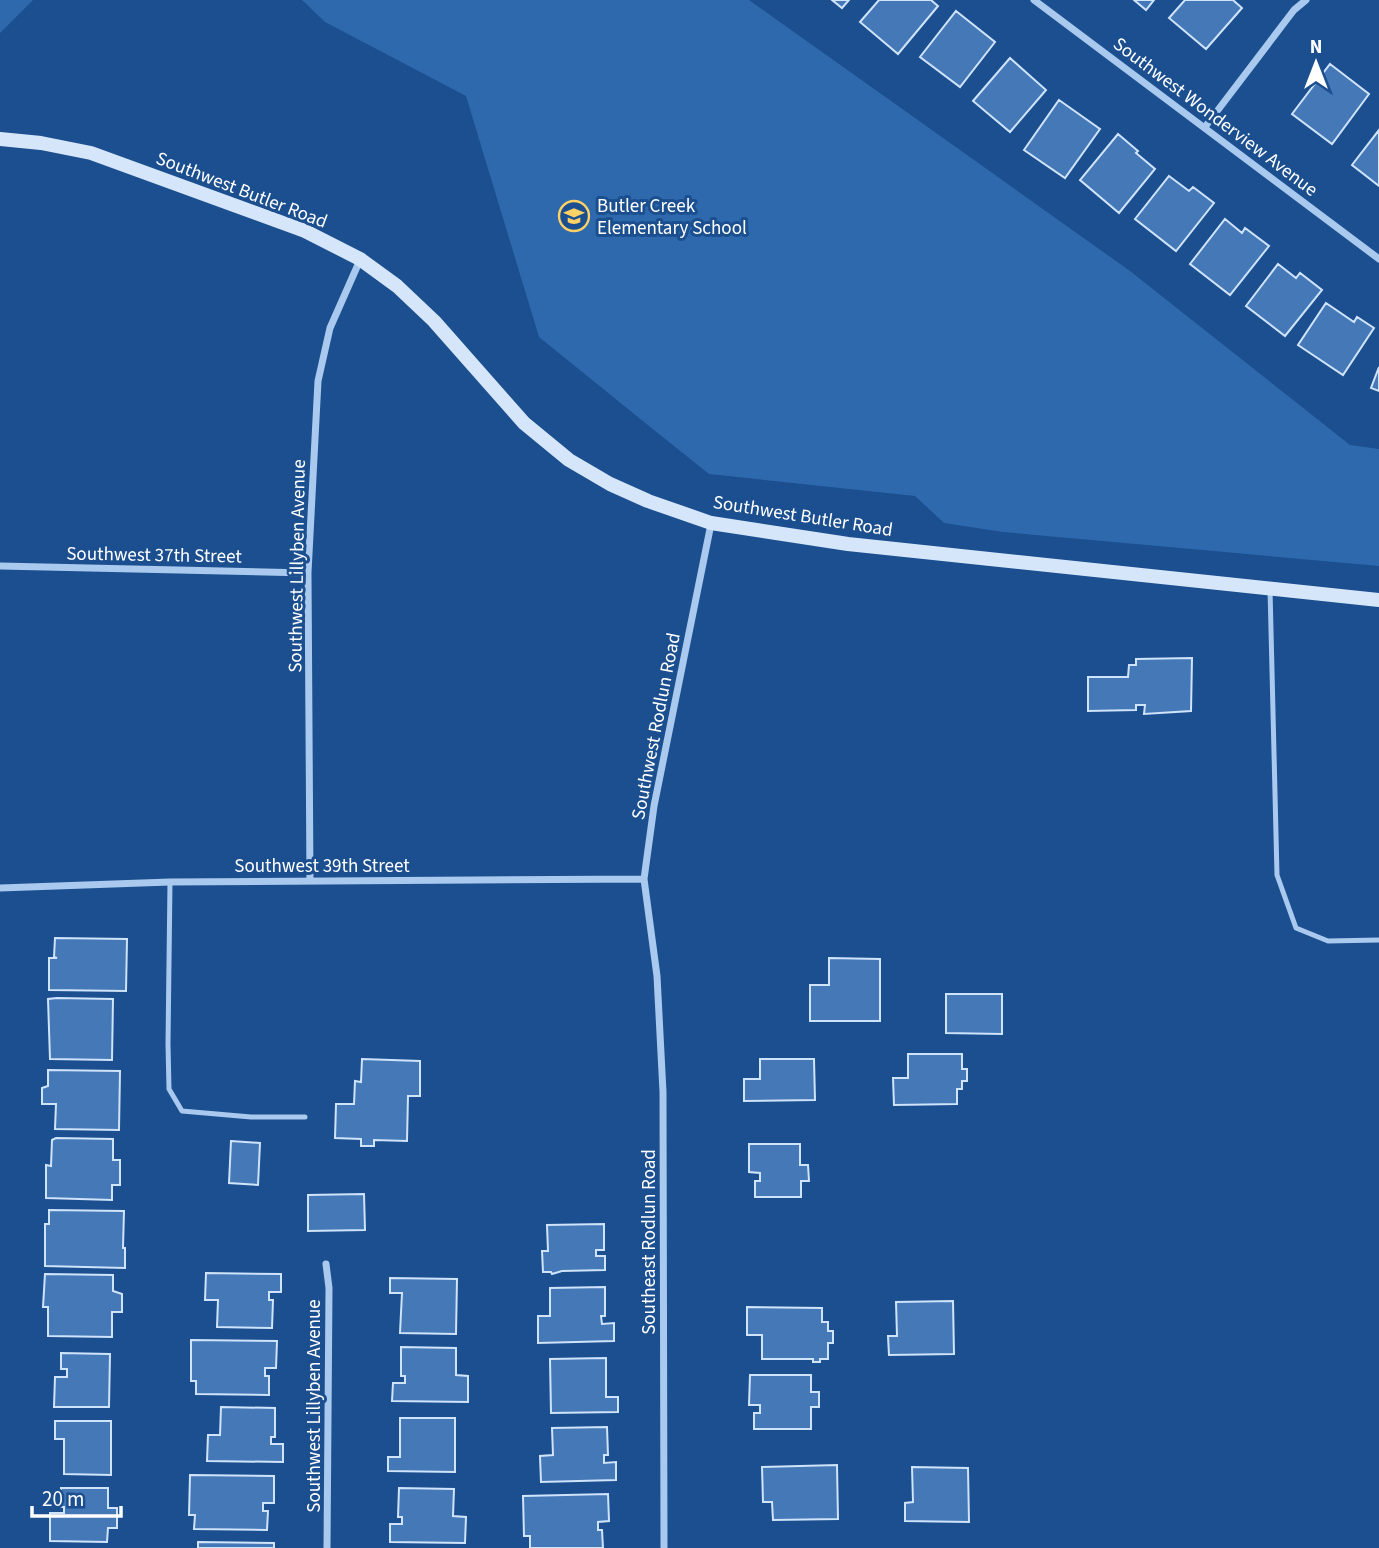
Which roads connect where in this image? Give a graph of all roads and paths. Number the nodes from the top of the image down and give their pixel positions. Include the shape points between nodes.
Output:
1 (1034, 0) edge
2 (1306, 0) edge
3 (1205, 127) junction
4 (0, 139) edge
5 (360, 259) junction
6 (1379, 259) edge
7 (711, 523) junction
8 (0, 566) edge
9 (308, 573) junction
10 (1270, 589) junction
11 (1379, 600) edge
12 (644, 879) junction
13 (310, 881) junction
14 (170, 882) junction
15 (0, 888) edge
16 (653, 936) joint
17 (1379, 940) edge
18 (305, 1117) dead end
19 (326, 1264) dead end
20 (327, 1548) edge
21 (664, 1548) edge

1 - 3 street, Southwest Wonderview Avenue
2 - 3 street
3 - 6 street, Southwest Wonderview Avenue
4 - 5 main road, Southwest Butler Road via 90,153 305,231
5 - 7 main road, Southwest Butler Road via 434,321 524,423 569,460 648,501
5 - 9 street, Southwest Lillyben Avenue via 330,328 318,381
7 - 10 main road, Southwest Butler Road via 848,544
7 - 12 street, Southwest Rodlun Road
8 - 9 street, Southwest 37th Street
9 - 13 street, Southwest Lillyben Avenue
10 - 11 main road, Southwest Butler Road
10 - 17 lane via 1277,875 1296,928 1328,941
12 - 13 street, Southwest 39th Street
12 - 16 street, Southwest Rodlun Road
13 - 14 street, Southwest 39th Street
14 - 15 street, Southwest 39th Street
14 - 18 lane via 169,1089 183,1111
16 - 21 street, Southeast Rodlun Road via 663,1092
19 - 20 street, Southwest Lillyben Avenue

